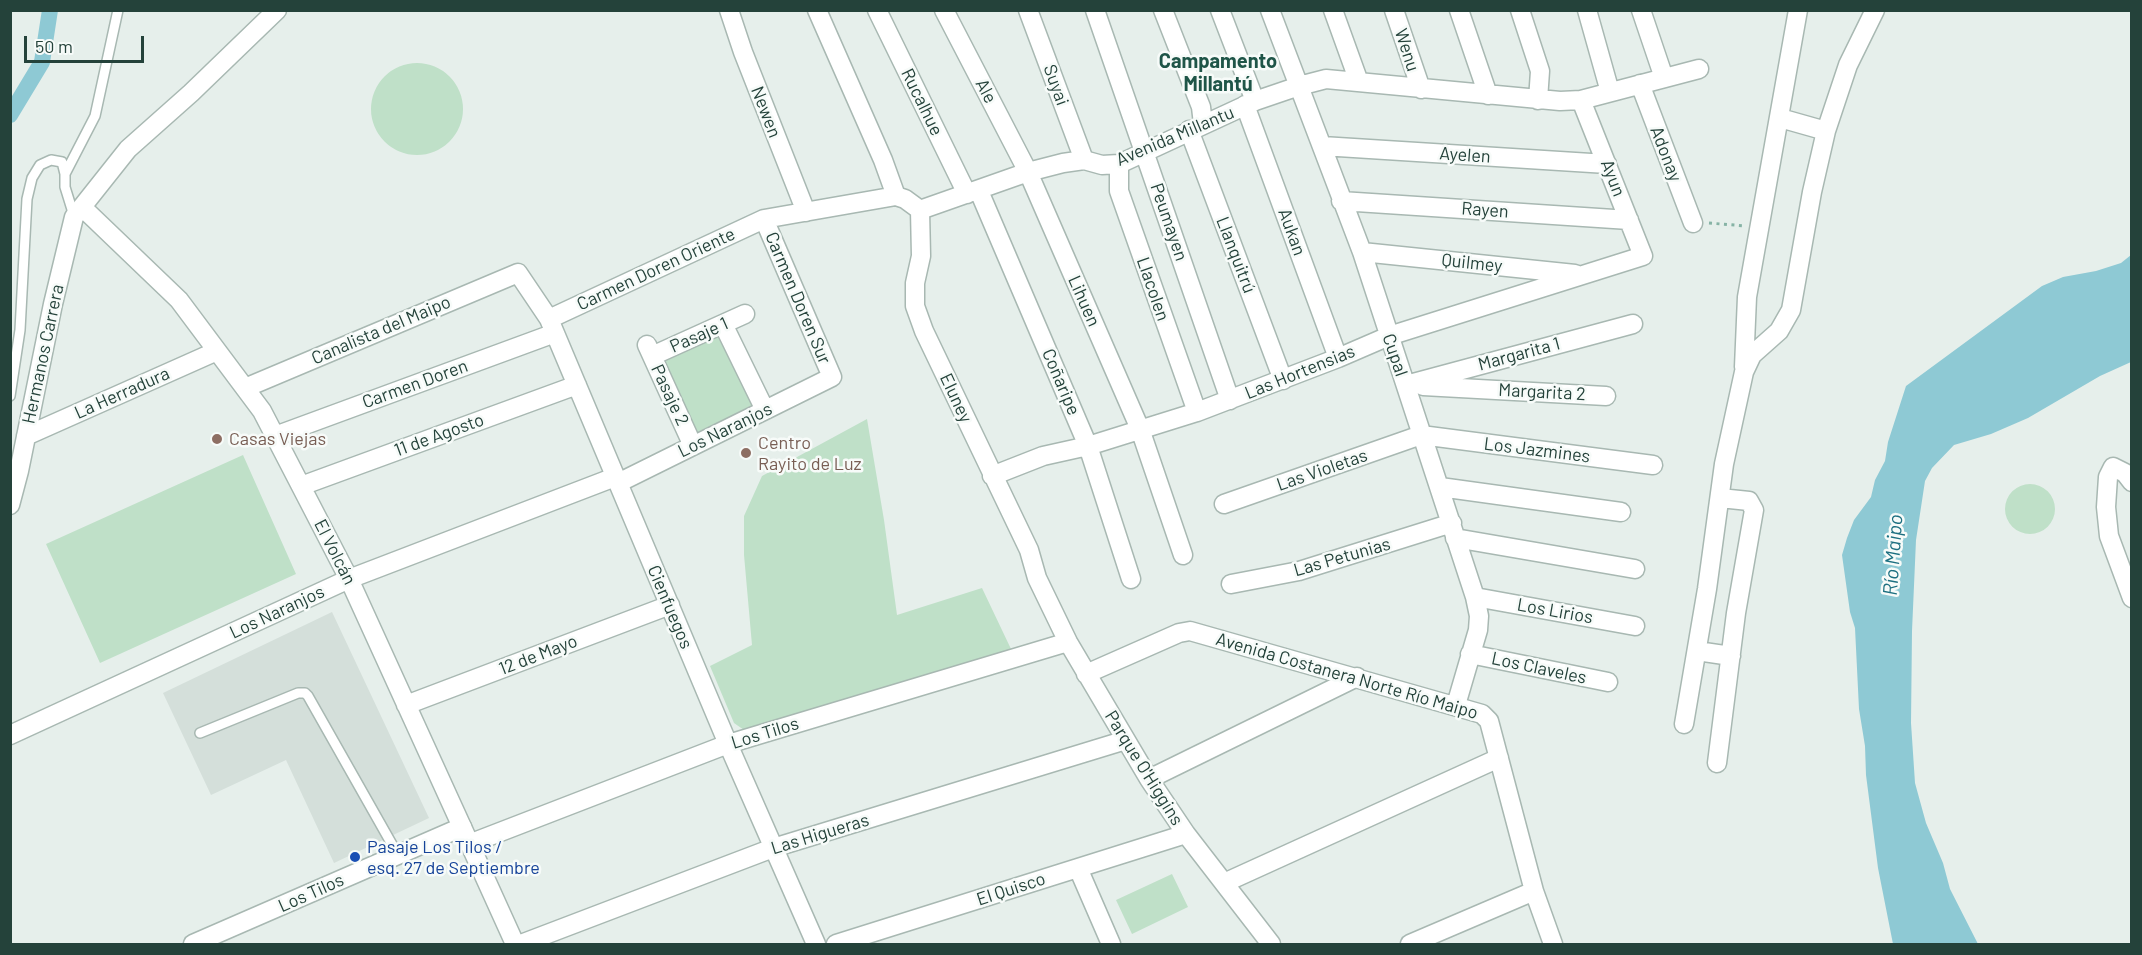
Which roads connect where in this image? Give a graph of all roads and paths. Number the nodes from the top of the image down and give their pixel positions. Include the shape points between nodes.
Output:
1 (118, 10) edge
2 (277, 10) edge
3 (729, 10) edge
4 (817, 10) edge
5 (877, 10) edge
6 (944, 10) edge
7 (1028, 10) edge
8 (1095, 10) edge
9 (1163, 10) edge
10 (1221, 10) edge
11 (1270, 10) edge
12 (1333, 10) edge
13 (1394, 10) edge
14 (1459, 10) edge
15 (1520, 10) edge
16 (1587, 10) edge
17 (1641, 10) edge
18 (1798, 10) edge
19 (1875, 10) edge
20 (1699, 69) dead end
21 (1664, 78) junction
22 (1359, 82) junction
23 (1640, 84) junction
24 (1299, 86) junction
25 (1420, 89) junction
26 (1610, 92) junction
27 (1488, 95) junction
28 (1538, 100) junction
29 (1581, 100) junction
30 (1250, 103) junction
31 (1780, 118) junction
32 (1196, 127) junction
33 (1826, 131) junction
34 (1322, 146) junction
35 (1145, 153) junction
36 (1084, 160) junction
37 (1119, 164) junction
38 (1607, 164) junction
39 (1028, 172) junction
40 (65, 174) junction
41 (973, 192) junction
42 (896, 196) junction
43 (1341, 201) junction
44 (920, 210) junction
45 (78, 212) junction
46 (806, 212) junction
47 (764, 219) junction
48 (1629, 220) junction
49 (1693, 223) dead end
50 (1712, 223) dead end
51 (1749, 227) dead end
52 (1362, 252) junction
53 (1643, 256) joint
54 (518, 273) joint
55 (1582, 274) junction
56 (745, 314) dead end
57 (723, 324) junction
58 (1633, 324) dead end
59 (552, 326) junction
60 (1389, 336) junction
61 (217, 351) junction
62 (649, 351) joint
63 (1338, 358) junction
64 (1744, 372) junction
65 (832, 377) joint
66 (1283, 380) junction
67 (577, 385) junction
68 (1406, 385) junction
69 (245, 388) junction
70 (10, 396) edge
71 (1606, 396) dead end
72 (1230, 400) junction
73 (765, 410) junction
74 (1197, 412) junction
75 (1140, 429) junction
76 (1421, 435) junction
77 (26, 436) junction
78 (275, 436) junction
79 (693, 446) junction
80 (1088, 446) junction
81 (1653, 465) dead end
82 (992, 476) junction
83 (617, 480) junction
84 (2132, 482) edge
85 (301, 486) junction
86 (1440, 487) junction
87 (1719, 498) junction
88 (1224, 504) dead end
89 (10, 505) edge
90 (1621, 512) dead end
91 (1453, 531) junction
92 (1183, 555) dead end
93 (1635, 568) dead end
94 (1037, 578) joint
95 (349, 579) junction
96 (1131, 579) dead end
97 (1230, 585) dead end
98 (1474, 597) junction
99 (2132, 598) edge
100 (670, 605) junction
101 (1635, 626) dead end
102 (1068, 642) junction
103 (1697, 651) junction
104 (1470, 654) junction
105 (1731, 656) junction
106 (1086, 674) junction
107 (1357, 677) junction
108 (1608, 682) dead end
109 (406, 705) junction
110 (1456, 705) junction
111 (1684, 724) dead end
112 (201, 733) dead end
113 (10, 735) edge
114 (1126, 741) junction
115 (728, 744) junction
116 (1499, 758) junction
117 (1717, 763) dead end
118 (1149, 779) junction
119 (462, 827) junction
120 (1186, 834) junction
121 (470, 844) junction
122 (773, 848) junction
123 (398, 855) junction
124 (1078, 868) junction
125 (1224, 883) junction
126 (1534, 891) junction
127 (193, 945) edge
128 (515, 945) edge
129 (521, 945) edge
130 (816, 945) edge
131 (836, 945) edge
132 (1111, 945) edge
133 (1271, 945) edge
134 (1410, 945) edge
135 (1553, 945) edge

1 - 40 lane via 95,116
2 - 45 street via 128,149
3 - 46 street, Newen
4 - 42 street via 884,160
5 - 41 street, Rucalhue
6 - 39 street, Ale
7 - 36 street, Suyai
8 - 35 street, Peumayen
9 - 32 street, Llanquitrú via 1201,107
10 - 30 street, Aukan
11 - 24 street, Cupal
12 - 22 street
13 - 25 street, Wenu
14 - 27 street
15 - 28 street via 1540,71
16 - 26 street
17 - 21 street
18 - 31 street
19 - 33 street via 1848,65
20 - 21 street, Avenida Millantu
21 - 23 street, Avenida Millantu
22 - 24 street, Avenida Millantu via 1326,80
22 - 25 street, Avenida Millantu
23 - 26 street, Avenida Millantu
23 - 49 street, Adonay
24 - 30 street, Avenida Millantu
24 - 34 street, Cupal
25 - 27 street, Avenida Millantu
26 - 29 street, Avenida Millantu
27 - 28 street, Avenida Millantu
28 - 29 street, Avenida Millantu
29 - 38 street, Ayun
30 - 32 street, Avenida Millantu
30 - 63 street, Aukan
31 - 33 street
31 - 64 street via 1747,297
32 - 35 street, Avenida Millantu
32 - 66 street, Llanquitrú
33 - 64 street via 1791,310 1779,331 1752,355
34 - 38 street, Ayelen
34 - 43 street, Cupal
35 - 37 street, Avenida Millantu
35 - 72 street, Peumayen
36 - 37 street, Avenida Millantu
36 - 39 street, Avenida Millantu
37 - 74 street, Llacolen via 1119,191
38 - 48 street, Ayun
39 - 41 street, Avenida Millantu
39 - 75 street, Lihuen
40 - 45 lane via 65,188
40 - 70 lane via 62,162 51,160 40,165 32,178 27,199 20,330
41 - 44 street, Avenida Millantu
41 - 80 street, Coñaripe
42 - 44 street
42 - 46 street
43 - 48 street, Rayen
43 - 52 street, Cupal
44 - 82 street, Eluney via 921,256 915,306
45 - 61 street, El Volcán via 178,300
45 - 77 street, Hermanos Carrera via 52,304
46 - 47 street
47 - 59 street, Carmen Doren Oriente
47 - 65 street, Carmen Doren Sur
48 - 53 street, Ayun
50 - 51 path
52 - 55 street, Quilmey
52 - 60 street, Cupal
53 - 55 street, Las Hortensias
54 - 59 street, Cienfuegos
54 - 69 street, Canalista del Maipo
55 - 60 street, Las Hortensias
56 - 57 street, Pasaje 1
57 - 62 street, Pasaje 1
57 - 73 street
58 - 68 street, Margarita 1
59 - 67 street, Cienfuegos
59 - 78 street, Carmen Doren
60 - 63 street, Las Hortensias
60 - 68 street, Cupal
61 - 69 street, El Volcán
61 - 77 street, La Herradura
62 - 79 street, Pasaje 2
63 - 66 street, Las Hortensias
64 - 87 street
65 - 73 street, Los Naranjos
66 - 72 street, Las Hortensias
67 - 83 street, Cienfuegos
67 - 85 street, 11 de Agosto
68 - 71 street, Margarita 2
68 - 76 street, Cupal
69 - 78 street, El Volcán
72 - 74 street, Las Hortensias
73 - 79 street, Los Naranjos
74 - 75 street, Las Hortensias
75 - 80 street, Las Hortensias
75 - 92 street, Lihuen
76 - 81 street, Los Jazmines
76 - 86 street, Cupal
76 - 88 street, Las Violetas
77 - 89 street, Hermanos Carrera
78 - 85 street, El Volcán
79 - 83 street, Los Naranjos
80 - 82 street, Las Hortensias via 1043,456
80 - 96 street, Coñaripe
82 - 94 street, Eluney via 1029,550
83 - 95 street, Los Naranjos
83 - 100 street, Cienfuegos
84 - 99 street via 2113,467 2108,477 2106,507 2109,536
85 - 95 street, El Volcán
86 - 90 street
86 - 91 street, Cupal
87 - 103 street
87 - 105 street via 1749,501 1754,510
91 - 93 street
91 - 97 street, Las Petunias
91 - 98 street, Cupal
94 - 102 street, Parque O'Higgins
95 - 109 street, El Volcán
95 - 113 street, Los Naranjos
98 - 101 street, Los Lirios
98 - 104 street, Cupal via 1479,616
100 - 109 street, 12 de Mayo
100 - 115 street, Cienfuegos
102 - 106 street, Parque O'Higgins
102 - 115 street, Los Tilos
103 - 105 street
103 - 111 street
104 - 108 street, Los Claveles
104 - 110 street, Cupal
105 - 117 street
106 - 107 street, Avenida Costanera Norte Río Maipo via 1186,631
106 - 114 street, Parque O'Higgins
107 - 110 street, Avenida Costanera Norte Río Maipo
107 - 118 street
109 - 119 street, El Volcán
110 - 116 street, Avenida Costanera Norte Río Maipo via 1489,720
112 - 123 lane via 305,693
114 - 118 street, Parque O'Higgins
114 - 122 street, Las Higueras
115 - 121 street, Los Tilos
115 - 122 street, Cienfuegos
116 - 125 street
116 - 126 street, Avenida Costanera Norte Río Maipo
118 - 120 street, Parque O'Higgins
119 - 121 street, El Volcán
119 - 123 street, Los Tilos
120 - 124 street, El Quisco
120 - 125 street, Parque O'Higgins
121 - 128 street, El Volcán
122 - 129 street, Las Higueras
122 - 130 street, Cienfuegos
123 - 127 street, Los Tilos
124 - 131 street, El Quisco
124 - 132 street
125 - 133 street, Parque O'Higgins
126 - 134 street
126 - 135 street, Avenida Costanera Norte Río Maipo

